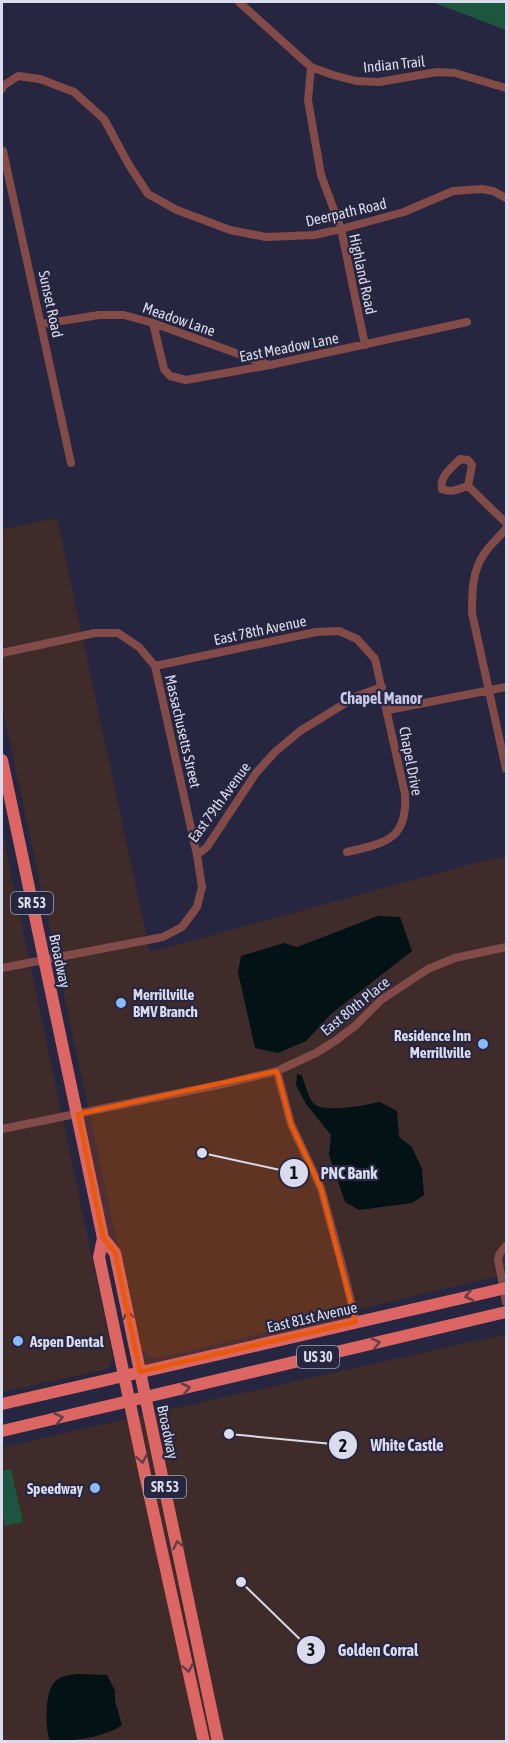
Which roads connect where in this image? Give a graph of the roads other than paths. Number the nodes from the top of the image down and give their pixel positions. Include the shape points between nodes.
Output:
1 (239, 2) edge
2 (311, 68) junction
3 (507, 88) edge
4 (2, 89) edge
5 (2, 149) edge
6 (507, 198) edge
7 (340, 229) junction
8 (467, 322) dead end
9 (153, 323) junction
10 (42, 324) junction
11 (364, 345) junction
12 (270, 365) junction
13 (71, 463) dead end
14 (468, 486) dead end
15 (507, 522) edge
16 (507, 529) edge
17 (2, 653) edge
18 (155, 666) junction
19 (382, 687) junction
20 (507, 687) edge
21 (489, 690) junction
22 (388, 710) junction
23 (2, 760) edge
24 (507, 769) edge
25 (347, 852) dead end
26 (197, 855) junction
27 (507, 947) edge
28 (44, 959) junction
29 (2, 968) edge
30 (277, 1071) junction
31 (78, 1114) junction
32 (2, 1129) edge
33 (104, 1238) junction
34 (507, 1246) edge
35 (505, 1288) edge
36 (507, 1302) edge
37 (507, 1312) edge
38 (356, 1322) junction
39 (140, 1372) junction
40 (124, 1376) junction
41 (146, 1398) junction
42 (129, 1401) junction
43 (2, 1404) edge
44 (2, 1431) edge
45 (204, 1742) edge
46 (219, 1742) edge

1 - 2 street, Indian Trail
2 - 3 street, Indian Trail via 356,81 379,82 437,72
2 - 7 street, Highland Road via 308,100 321,175
4 - 7 street, Deerpath Road via 18,76 40,79 74,92 104,119 148,194 177,210 230,230 266,237 314,235
5 - 10 street, Sunset Road
6 - 7 street, Deerpath Road via 482,189 453,191 404,212
7 - 11 street, Highland Road
8 - 11 street, East Meadow Lane
9 - 10 street, Meadow Lane via 124,315 99,315
9 - 12 street, Meadow Lane
9 - 12 street, East Meadow Lane via 164,369 170,376 186,380
10 - 13 street, Sunset Road
11 - 12 street, East Meadow Lane
14 - 15 street
16 - 21 street via 483,555 472,590 472,613
17 - 18 street via 94,633 118,633 139,647
18 - 19 street, East 78th Avenue via 316,632 339,632 357,639 375,659
18 - 26 street, Massachusetts Street
19 - 22 street, East 78th Avenue
19 - 26 street, East 79th Avenue via 357,696 300,731 275,752 256,773 207,847
20 - 21 street
21 - 22 street
21 - 24 street
22 - 25 street, Chapel Drive via 405,794 404,821 389,840
23 - 28 main road, Broadway / SR 53
26 - 28 street, Massachusetts Street via 202,887 197,907 182,927 163,936
27 - 30 street, East 80th Place via 455,958 428,969 381,1000 335,1041
28 - 29 street
28 - 31 main road, Broadway / SR 53
30 - 31 street, East 80th Place
30 - 38 street via 291,1124 321,1188
31 - 32 street, East 80th Place
31 - 33 main road, Broadway / SR 53
39 -> 33 main road, Broadway / SR 53 via 115,1253
33 - 40 main road, Broadway / SR 53 via 99,1257
34 - 35 street via 498,1260
35 - 36 street
35 -> 38 main road, East 81st Avenue / US 30
41 -> 37 main road, US 30
38 - 39 main road, East 81st Avenue / US 30
39 - 40 main road, East 81st Avenue / US 30
39 - 41 main road, Broadway / SR 53
40 - 42 main road, Broadway / SR 53
40 - 43 main road, US 30
41 - 42 main road, US 30
46 -> 41 main road, Broadway / SR 53
44 -> 42 main road, US 30
42 -> 45 main road, Broadway / SR 53

